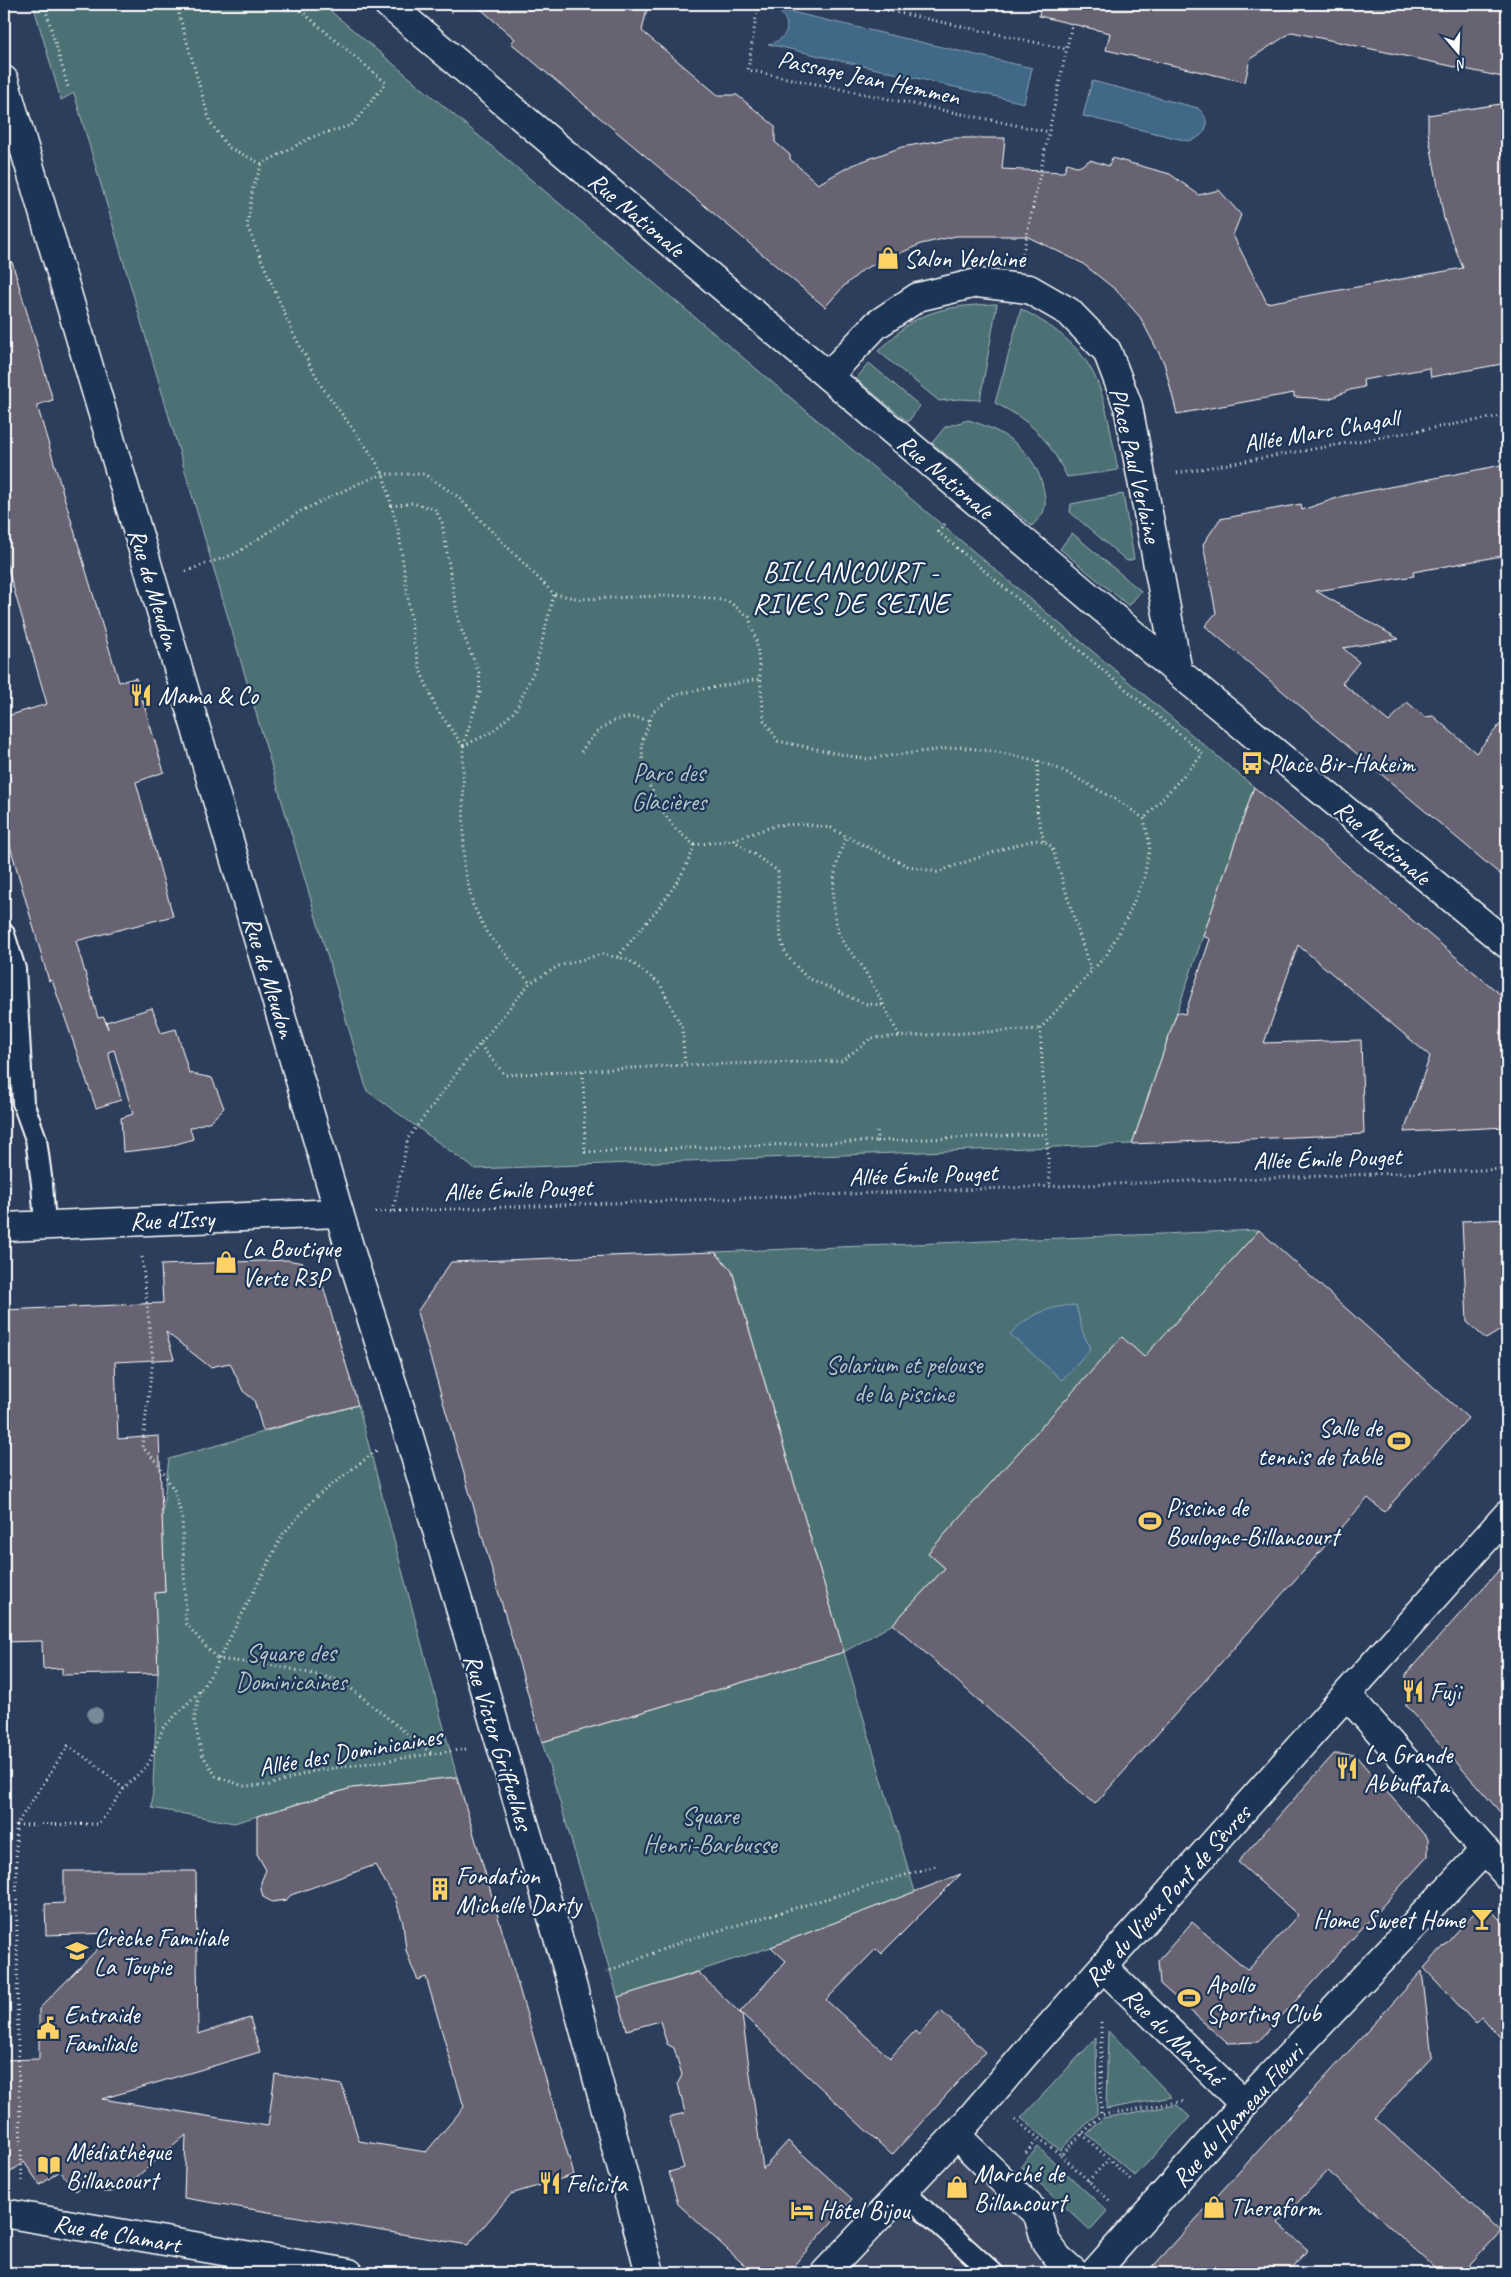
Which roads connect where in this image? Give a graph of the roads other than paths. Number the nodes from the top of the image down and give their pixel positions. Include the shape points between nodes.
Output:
1 (388, 4) edge
2 (4, 80) edge
3 (828, 376) junction
4 (1178, 672) junction
5 (4, 934) edge
6 (1507, 944) edge
7 (339, 1213) junction
8 (45, 1225) junction
9 (4, 1227) edge
10 (1507, 1515) edge
11 (1347, 1695) junction
12 (1485, 1850) junction
13 (1507, 1875) edge
14 (1103, 1967) junction
15 (1244, 2104) junction
16 (956, 2135) junction
17 (902, 2190) junction
18 (13, 2215) edge
19 (349, 2273) edge
20 (650, 2273) edge
21 (825, 2273) edge
22 (993, 2273) edge
23 (1075, 2273) edge
24 (1094, 2273) edge

1 - 3 street, Rue Nationale
2 - 7 street, Rue de Meudon
3 - 4 street, Rue Nationale
3 - 4 street, Place Paul Verlaine via 876,325 918,297 977,282 1029,289 1069,312 1107,351 1128,406
4 - 6 street, Rue Nationale
5 - 8 lane via 14,968 23,1103 36,1139
7 - 8 street, Rue d'Issy
7 - 20 street, Rue Victor Griffuelhes via 571,1981
8 - 9 street, Rue d'Issy
10 - 11 street, Rue du Vieux Pont de Sèvres
11 - 12 street
11 - 14 street, Rue du Vieux Pont de Sèvres
12 - 13 street
12 - 15 street, Rue du Hameau Fleuri
14 - 15 street, Rue du Marché
14 - 16 street, Rue du Vieux Pont de Sèvres
15 - 24 street, Rue du Hameau Fleuri
16 - 17 street, Rue du Vieux Pont de Sèvres
16 - 23 street via 1038,2216 1046,2242
17 - 21 street, Rue du Vieux Pont de Sèvres
17 - 22 lane
18 - 19 street, Rue de Clamart

